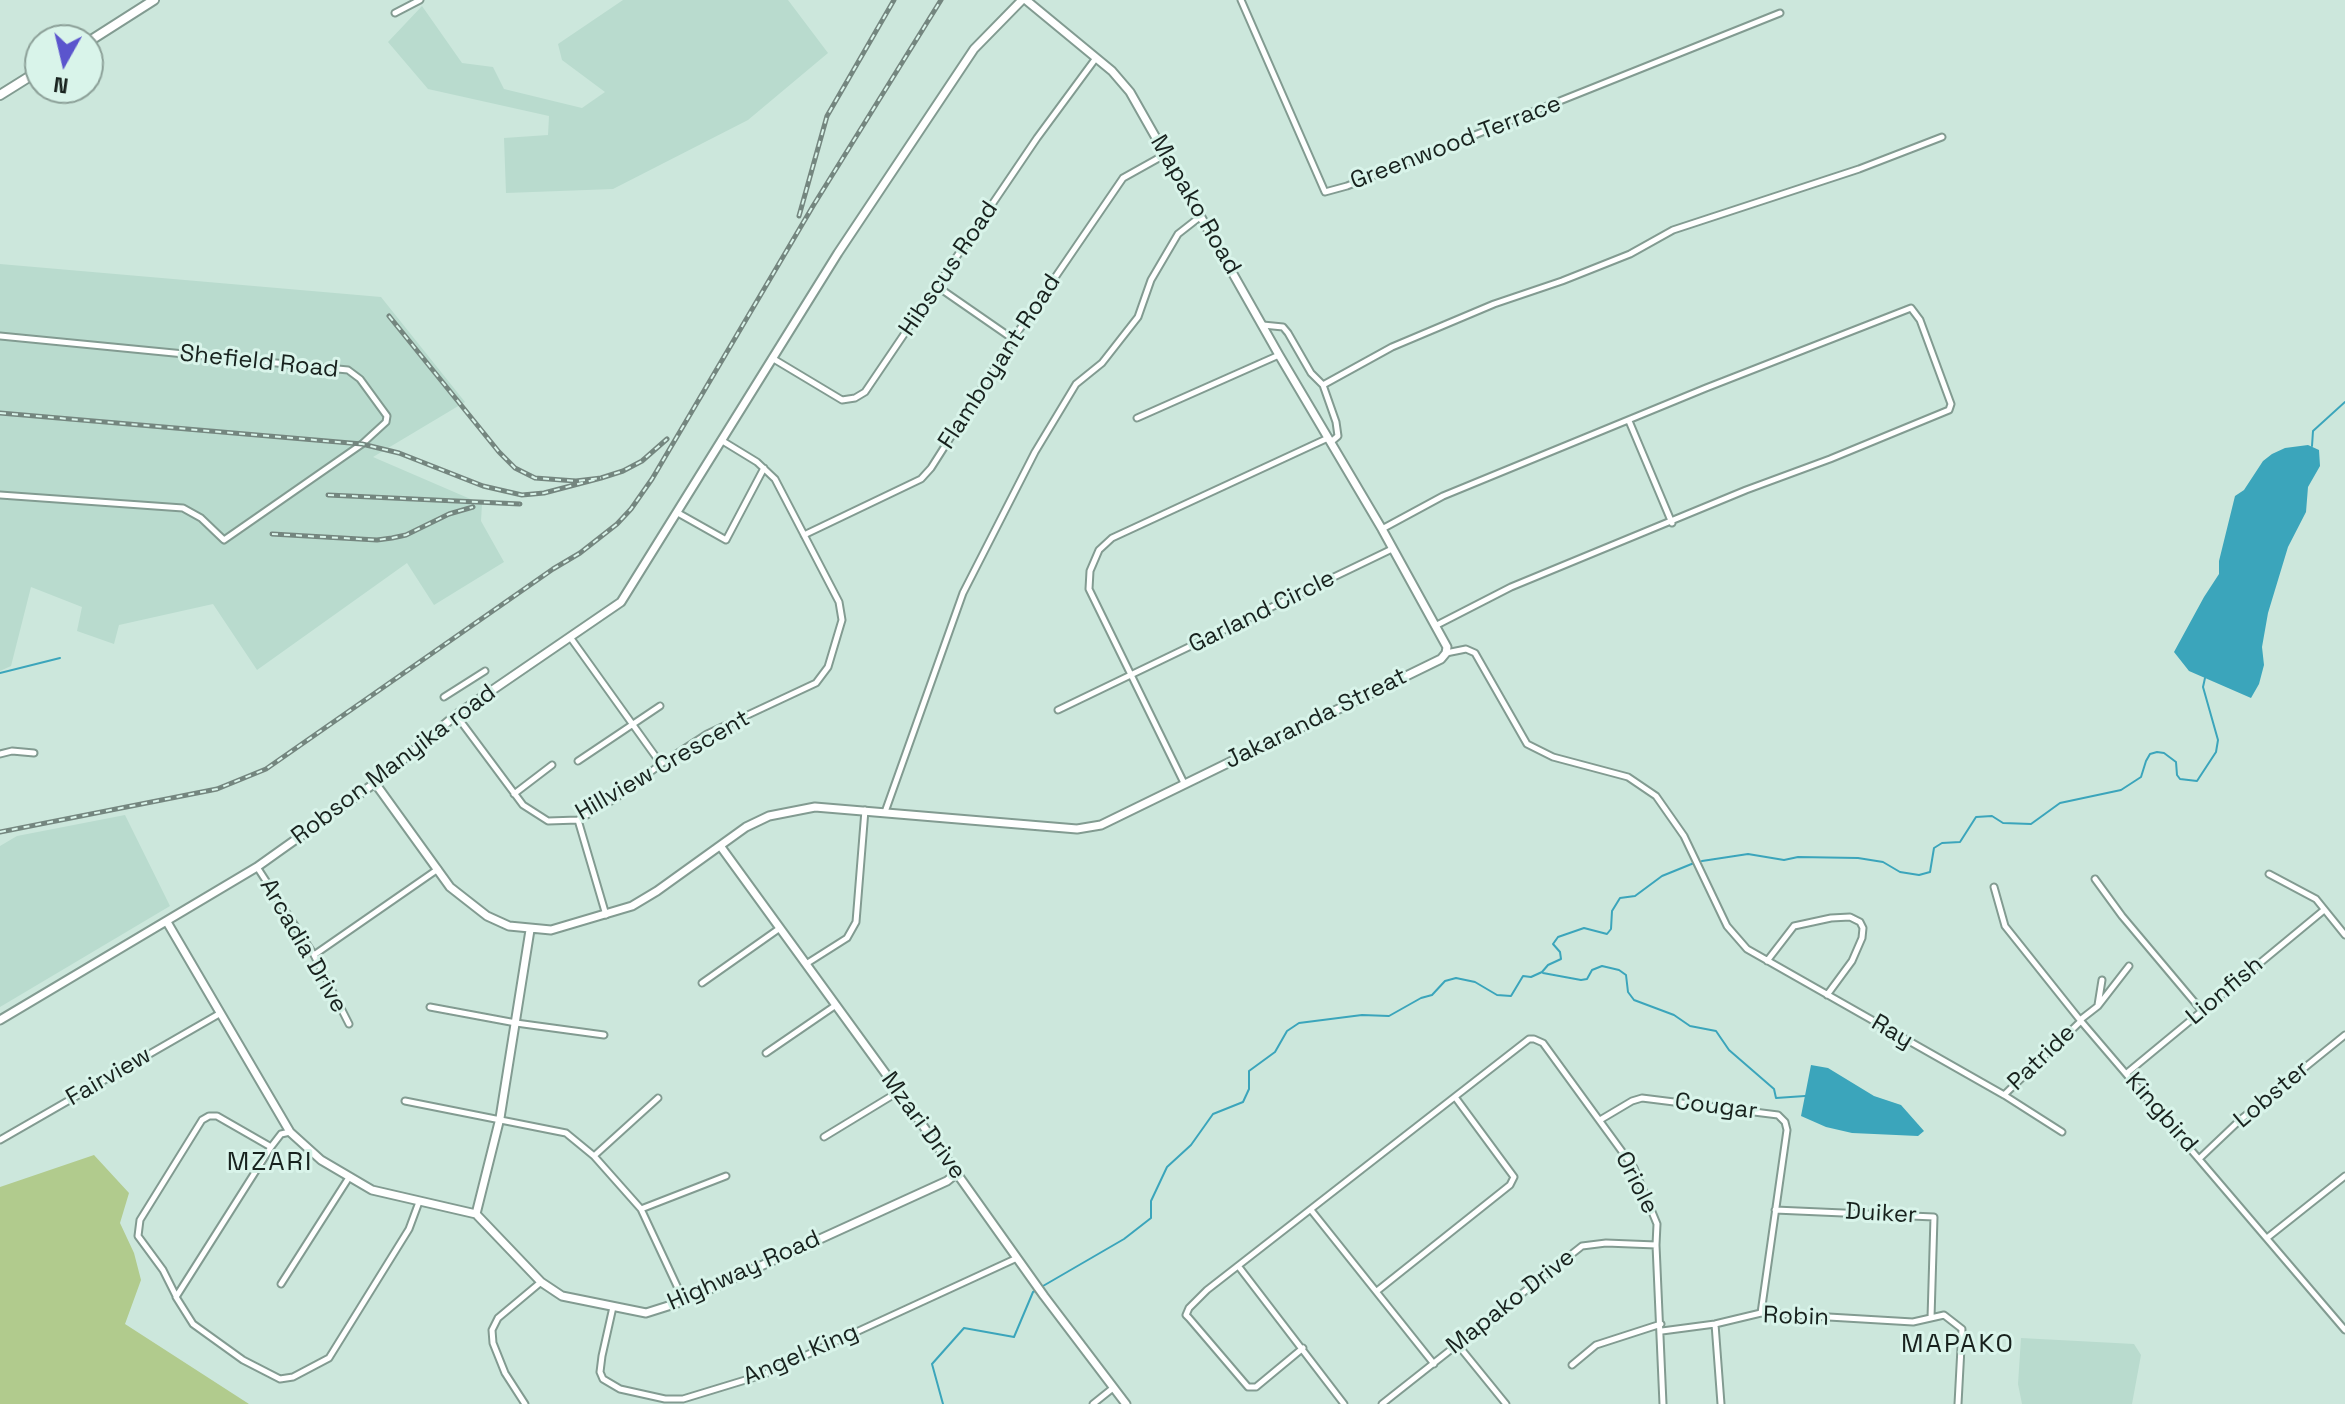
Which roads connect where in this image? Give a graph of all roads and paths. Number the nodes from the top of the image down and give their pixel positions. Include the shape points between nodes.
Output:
1 (154, 0) edge
2 (420, 0) edge
3 (1024, 0) edge
4 (1241, 0) edge
5 (395, 13) dead end
6 (1780, 13) dead end
7 (104, 32) edge
8 (1096, 58) junction
9 (24, 80) edge
10 (0, 95) edge
11 (1942, 137) dead end
12 (1166, 154) junction
13 (1202, 216) junction
14 (938, 287) junction
15 (1263, 325) junction
16 (0, 336) edge
17 (1013, 339) junction
18 (1279, 355) junction
19 (772, 358) junction
20 (1323, 385) junction
21 (1137, 418) dead end
22 (1629, 421) junction
23 (721, 440) junction
24 (1330, 440) junction
25 (764, 468) junction
26 (0, 495) edge
27 (678, 513) junction
28 (1672, 523) junction
29 (1382, 529) junction
30 (804, 535) junction
31 (1392, 549) junction
32 (1435, 626) junction
33 (570, 637) junction
34 (1446, 653) junction
35 (485, 671) dead end
36 (1133, 676) junction
37 (444, 697) dead end
38 (660, 706) dead end
39 (1058, 710) dead end
40 (456, 715) junction
41 (633, 725) junction
42 (34, 753) dead end
43 (0, 754) edge
44 (578, 761) dead end
45 (661, 764) junction
46 (552, 765) dead end
47 (375, 783) junction
48 (1184, 783) junction
49 (514, 794) junction
50 (865, 810) junction
51 (885, 812) junction
52 (578, 820) junction
53 (721, 847) junction
54 (257, 867) junction
55 (438, 869) junction
56 (2269, 874) dead end
57 (2095, 879) dead end
58 (1994, 887) dead end
59 (2324, 910) junction
60 (606, 915) junction
61 (167, 922) junction
62 (780, 928) junction
63 (530, 930) junction
64 (2345, 935) edge
65 (314, 955) junction
66 (1767, 961) junction
67 (806, 964) junction
68 (2129, 966) dead end
69 (2102, 980) dead end
70 (702, 983) dead end
71 (1827, 995) junction
72 (836, 1005) junction
73 (2098, 1006) junction
74 (430, 1007) dead end
75 (2202, 1011) junction
76 (219, 1014) junction
77 (0, 1020) edge
78 (2081, 1021) junction
79 (516, 1023) junction
80 (349, 1024) dead end
81 (604, 1035) dead end
82 (2345, 1035) edge
83 (766, 1053) dead end
84 (2127, 1073) junction
85 (899, 1092) junction
86 (2004, 1095) junction
87 (1455, 1097) junction
88 (658, 1098) dead end
89 (405, 1101) dead end
90 (500, 1118) junction
91 (1600, 1120) junction
92 (290, 1132) junction
93 (2062, 1132) dead end
94 (824, 1137) dead end
95 (0, 1140) edge
96 (271, 1147) junction
97 (594, 1156) junction
98 (2200, 1158) junction
99 (957, 1173) junction
100 (726, 1176) dead end
101 (2345, 1176) edge
102 (348, 1179) junction
103 (419, 1202) junction
104 (641, 1209) junction
105 (1311, 1210) junction
106 (1775, 1210) junction
107 (476, 1214) junction
108 (2267, 1238) junction
109 (1656, 1245) junction
110 (1017, 1258) junction
111 (1239, 1267) junction
112 (541, 1282) junction
113 (281, 1284) dead end
114 (1377, 1291) junction
115 (176, 1297) junction
116 (684, 1301) junction
117 (613, 1307) junction
118 (1761, 1313) junction
119 (2345, 1313) edge
120 (1931, 1318) junction
121 (2336, 1320) junction
122 (1715, 1324) junction
123 (1661, 1328) junction
124 (2345, 1330) edge
125 (1458, 1345) junction
126 (1303, 1348) junction
127 (1434, 1364) junction
128 (1572, 1365) dead end
129 (1113, 1388) junction
130 (525, 1404) edge
131 (1093, 1404) edge
132 (1126, 1404) edge
133 (1344, 1404) edge
134 (1382, 1404) edge
135 (1506, 1404) edge
136 (1663, 1404) edge
137 (1721, 1404) edge
138 (1958, 1404) edge

1 - 7 main road
2 - 5 street
3 - 8 street, Mapako Road
3 - 19 street, Robson Manyika road via 974,49
4 - 6 street, Greenwood Terrace via 1325,192
8 - 12 street, Mapako Road via 1130,92
8 - 14 street, Hibscus Road
9 - 10 main road
11 - 20 street via 1673,230 1616,259 1392,347
12 - 13 street, Mapako Road
12 - 17 street, Flamboyant Road via 1123,178
13 - 15 street, Mapako Road
13 - 51 street via 1178,234 1151,280 1138,317 1102,363 1076,384 1035,452 963,593
14 - 17 street
14 - 19 street, Hibscus Road via 865,392 855,398 842,400
15 - 18 street, Mapako Road
15 - 20 street via 1283,327
16 - 26 street, Shefield Road via 348,370 387,416 362,444 224,540 183,508
17 - 30 street, Flamboyant Road via 921,479
18 - 21 street
18 - 24 street, Mapako Road
19 - 23 street, Robson Manyika road
20 - 24 street via 1338,436
22 - 28 street
22 - 28 street via 1911,308 1920,320 1949,410
22 - 29 street via 1443,496
23 - 25 street, Hillview Crescent
23 - 27 street, Robson Manyika road
24 - 29 street, Mapako Road
24 - 36 street via 1112,538 1099,550 1089,589
25 - 27 street via 726,540
25 - 30 street, Hillview Crescent
27 - 33 street, Robson Manyika road via 621,602
28 - 32 street via 1511,587
29 - 31 street, Mapako Road
30 - 45 street, Hillview Crescent via 839,602 842,620 828,667 816,683 707,734
31 - 32 street, Mapako Road
31 - 36 street, Garland Circle
32 - 34 street, Mapako Road
33 - 40 street, Robson Manyika road
33 - 41 street
34 - 48 street, Jakaranda Streat
34 - 66 street, Ray via 1475,653 1527,744 1553,757 1628,777 1656,796 1684,836 1727,926 1747,949
35 - 37 street
36 - 39 street, Garland Circle
36 - 48 street
38 - 41 street
40 - 47 street, Robson Manyika road
40 - 49 street, Hillview Crescent
41 - 44 street
41 - 45 street
42 - 43 street
45 - 52 street, Hillview Crescent
46 - 49 street
47 - 54 street, Robson Manyika road
47 - 55 street
48 - 51 street, Jakaranda Streat via 1101,825 1077,829
49 - 52 street, Hillview Crescent via 548,821
50 - 51 street, Jakaranda Streat
50 - 53 street, Jakaranda Streat via 815,807 769,816
50 - 67 street via 856,922 847,938
52 - 60 street
53 - 60 street via 632,906
53 - 62 street, Mzari Drive
54 - 61 street, Robson Manyika road
54 - 65 street, Arcadia Drive
55 - 63 street via 450,887 487,916
55 - 65 street
56 - 59 street via 2316,899
57 - 75 street
58 - 78 street, Kingbird via 2005,926
59 - 64 street
59 - 75 street, Lionfish
60 - 63 street via 551,930
61 - 76 street
61 - 77 street, Robson Manyika road
62 - 67 street, Mzari Drive
62 - 70 street
63 - 79 street
65 - 80 street, Arcadia Drive
66 - 71 street, Ray
66 - 71 street via 1794,926 1831,918 1860,922 1862,938 1852,961
67 - 72 street, Mzari Drive
68 - 73 street, Patride
69 - 73 street
71 - 86 street, Ray
72 - 83 street
72 - 85 street, Mzari Drive
73 - 78 street, Patride
74 - 79 street
75 - 84 street, Lionfish
76 - 92 street
76 - 95 street, Fairview
78 - 84 street, Kingbird
78 - 86 street, Patride
79 - 81 street
79 - 90 street
82 - 98 street, Lobster
84 - 98 street, Kingbird
85 - 94 street
85 - 99 street, Mzari Drive
86 - 93 street, Ray
87 - 91 street, Oriole via 1534,1039 1543,1043
87 - 105 street
87 - 114 street via 1514,1177
88 - 97 street
89 - 90 street
90 - 97 street via 566,1133
90 - 107 street
91 - 106 street, Cougar via 1642,1098 1778,1115 1787,1130
91 - 109 street, Oriole via 1634,1168 1657,1224
92 - 96 street via 281,1134
92 - 102 street
96 - 115 street
96 - 115 street via 217,1116 202,1120 140,1220 138,1236
97 - 104 street
98 - 108 street, Kingbird
99 - 110 street, Mzari Drive
99 - 116 street, Highway Road
100 - 104 street
101 - 108 street
102 - 103 street
102 - 113 street
103 - 107 street
103 - 115 street via 409,1229 329,1358 293,1377 280,1379 243,1360 193,1324
104 - 116 street
105 - 111 street
105 - 114 street
106 - 118 street, Cougar
106 - 120 street, Duiker via 1934,1217
107 - 112 street, Highway Road
108 - 121 street, Kingbird
109 - 123 street, Oriole
109 - 125 street, Mapako Drive via 1582,1246
110 - 117 street, Angel King via 765,1374 683,1399 620,1389 603,1379 602,1356
110 - 129 street, Mzari Drive
111 - 126 street
111 - 126 street via 1207,1290 1186,1315 1248,1387 1256,1387
112 - 117 street, Highway Road via 562,1296
112 - 130 street via 498,1318 492,1330 505,1373
114 - 127 street
116 - 117 street, Highway Road via 646,1313
118 - 120 street, Robin via 1913,1322
118 - 122 street, Robin
119 - 121 street
120 - 138 street via 1944,1315 1962,1329
121 - 124 street, Kingbird
122 - 123 street, Robin
122 - 137 street
123 - 128 street, Robin via 1596,1345
123 - 136 street, Oriole
125 - 127 street, Mapako Drive
125 - 135 street
126 - 133 street
127 - 134 street, Mapako Drive
129 - 131 street
129 - 132 street, Mzari Drive

